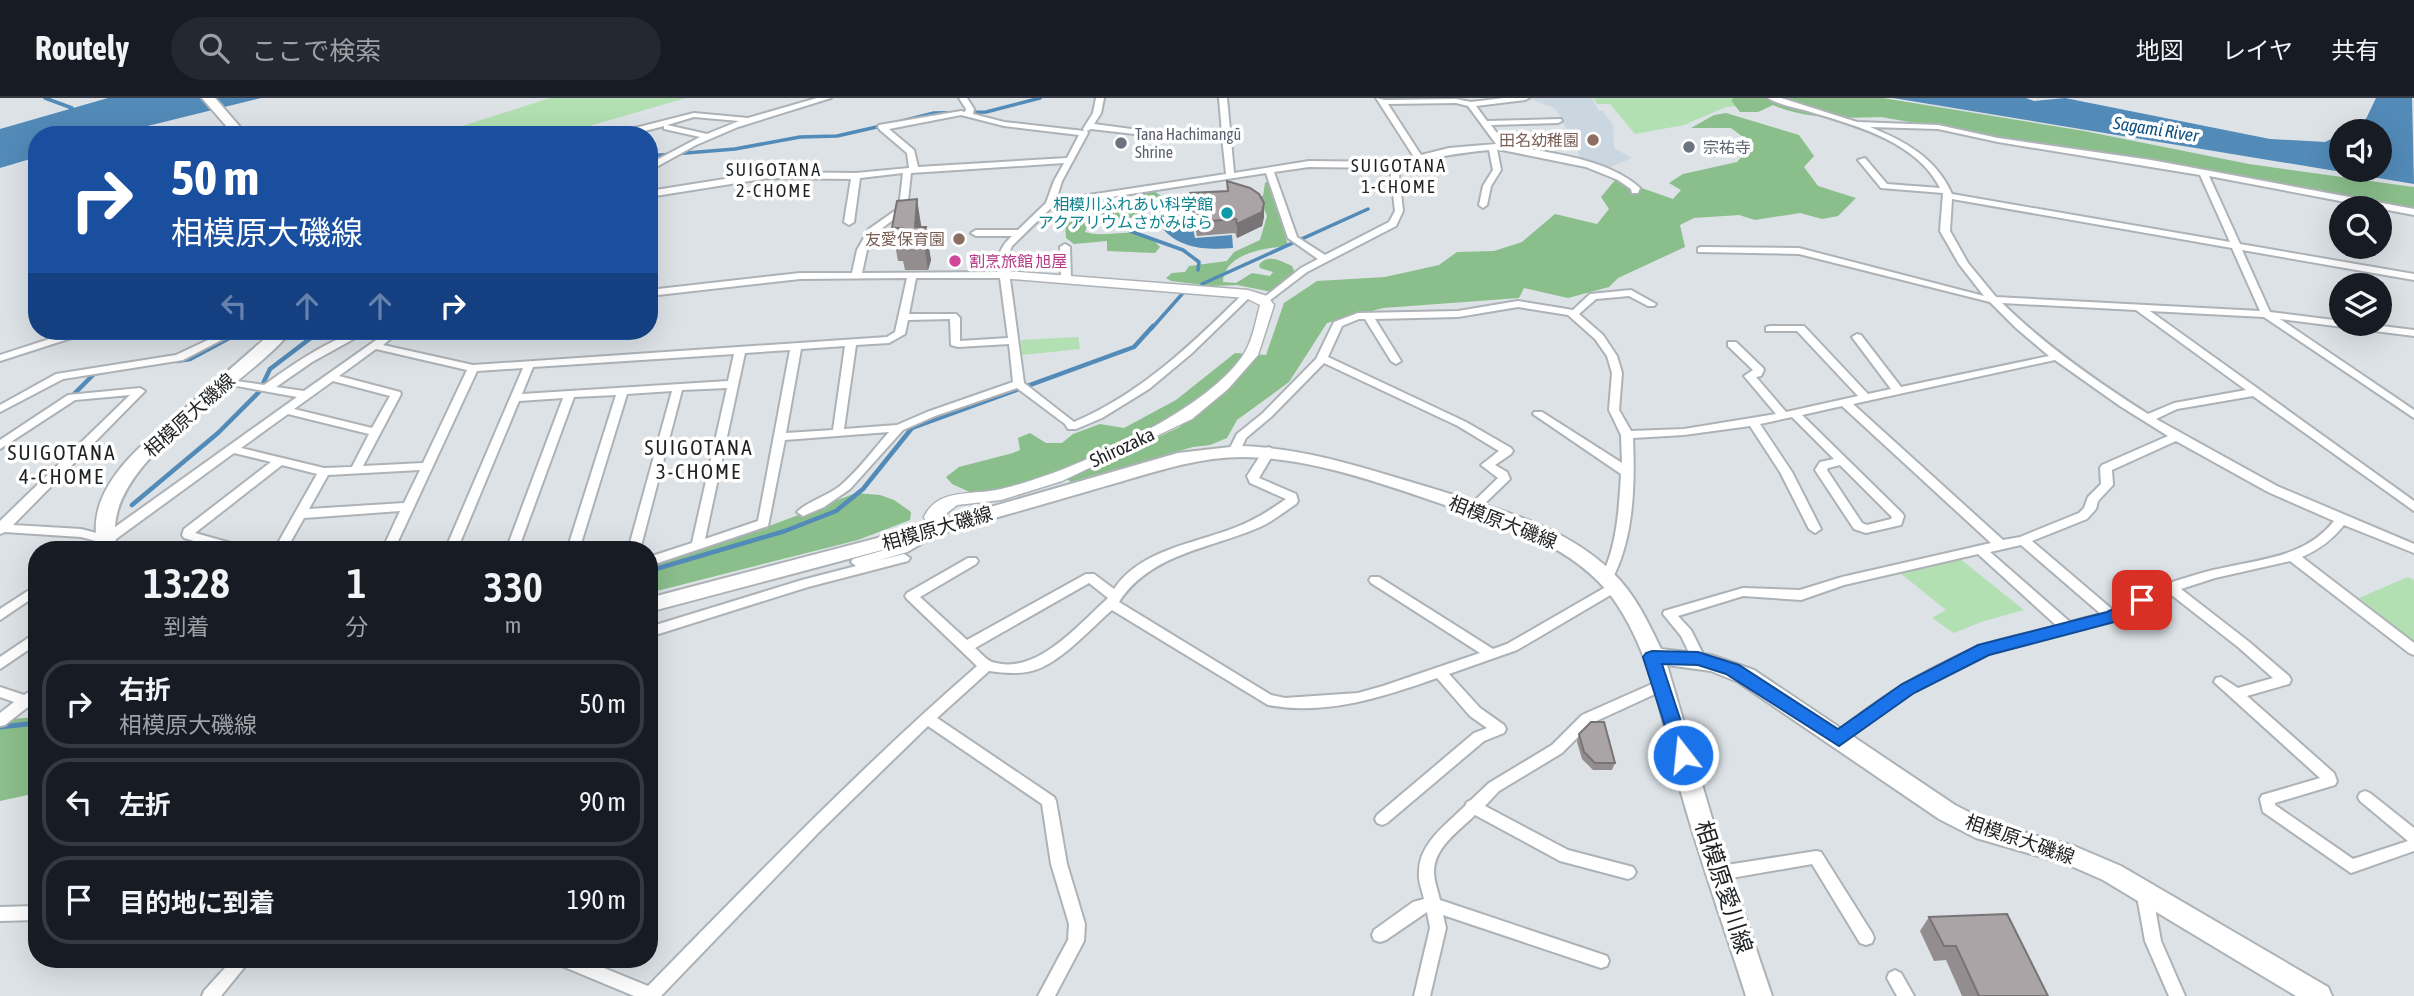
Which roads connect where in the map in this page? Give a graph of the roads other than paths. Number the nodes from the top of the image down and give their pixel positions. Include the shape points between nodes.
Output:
1 (208, 98) edge
2 (827, 98) edge
3 (963, 98) edge
4 (1100, 98) edge
5 (1223, 98) edge
6 (1525, 98) edge
7 (1772, 98) edge
8 (1382, 100) edge
9 (1471, 104) junction
10 (970, 112) junction
11 (749, 119) junction
12 (1559, 121) dead end
13 (1486, 123) junction
14 (1856, 125) junction
15 (233, 126) edge
16 (656, 126) edge
17 (667, 127) dead end
18 (1087, 130) junction
19 (1227, 135) junction
20 (706, 136) junction
21 (1497, 146) junction
22 (1070, 160) junction
23 (1420, 160) junction
24 (1862, 160) dead end
25 (658, 162) edge
26 (1394, 165) junction
27 (911, 171) junction
28 (1269, 171) junction
29 (2204, 174) junction
30 (856, 176) junction
31 (1230, 176) junction
32 (1635, 191) dead end
33 (658, 193) edge
34 (1947, 194) junction
35 (1050, 204) junction
36 (1483, 205) dead end
37 (2414, 212) edge
38 (849, 222) dead end
39 (976, 233) dead end
40 (1020, 233) junction
41 (2235, 246) junction
42 (1065, 247) dead end
43 (1701, 250) dead end
44 (1326, 260) junction
45 (1005, 275) junction
46 (856, 276) junction
47 (912, 276) junction
48 (2414, 277) edge
49 (1066, 279) junction
50 (658, 292) edge
51 (1248, 294) junction
52 (1994, 299) junction
53 (1265, 301) junction
54 (1651, 304) dead end
55 (2140, 308) junction
56 (1574, 314) junction
57 (2266, 314) junction
58 (1367, 315) junction
59 (904, 317) junction
60 (1770, 329) dead end
61 (2414, 333) edge
62 (1857, 337) dead end
63 (55, 340) edge
64 (215, 340) edge
65 (273, 340) edge
66 (346, 340) edge
67 (383, 340) edge
68 (1013, 341) junction
69 (851, 343) junction
70 (1732, 344) dead end
71 (375, 346) junction
72 (796, 346) junction
73 (740, 351) junction
74 (2057, 357) junction
75 (0, 358) edge
76 (1321, 360) junction
77 (1396, 361) dead end
78 (529, 365) junction
79 (473, 368) junction
80 (330, 377) junction
81 (226, 381) junction
82 (733, 384) junction
83 (678, 387) junction
84 (1023, 388) junction
85 (265, 389) junction
86 (623, 391) junction
87 (1898, 391) junction
88 (2256, 392) junction
89 (570, 394) junction
90 (306, 395) junction
91 (515, 398) junction
92 (1866, 398) junction
93 (1844, 403) junction
94 (0, 409) edge
95 (285, 410) junction
96 (1538, 414) dead end
97 (1790, 415) junction
98 (2414, 415) edge
99 (2148, 418) junction
100 (1753, 422) junction
101 (899, 428) junction
102 (375, 432) junction
103 (838, 433) junction
104 (1627, 435) junction
105 (2177, 436) junction
106 (779, 437) junction
107 (0, 445) edge
108 (232, 449) junction
109 (1235, 450) junction
110 (1269, 451) junction
111 (1843, 461) junction
112 (279, 462) junction
113 (427, 466) junction
114 (355, 471) junction
115 (324, 472) junction
116 (1627, 472) junction
117 (408, 507) junction
118 (2414, 507) edge
119 (1473, 508) junction
120 (803, 512) dead end
121 (300, 514) junction
122 (2342, 519) junction
123 (1, 528) edge
124 (937, 529) junction
125 (1815, 529) dead end
126 (2023, 540) junction
127 (94, 541) edge
128 (103, 541) edge
129 (109, 541) edge
130 (204, 541) edge
131 (285, 541) edge
132 (392, 541) edge
133 (455, 541) edge
134 (515, 541) edge
135 (576, 541) edge
136 (636, 541) edge
137 (2000, 545) junction
138 (697, 546) junction
139 (2414, 549) edge
140 (1981, 550) junction
141 (2292, 555) junction
142 (904, 558) dead end
143 (658, 559) edge
144 (972, 561) dead end
145 (1375, 580) dead end
146 (806, 583) junction
147 (1611, 583) junction
148 (2172, 589) junction
149 (28, 595) edge
150 (1113, 600) junction
151 (658, 603) edge
152 (0, 615) edge
153 (2112, 616) junction
154 (2068, 628) junction
155 (658, 629) edge
156 (28, 644) edge
157 (966, 647) junction
158 (2414, 650) edge
159 (1493, 655) junction
160 (1652, 657) junction
161 (1698, 658) junction
162 (0, 664) edge
163 (986, 666) junction
164 (1438, 671) junction
165 (2221, 682) dead end
166 (1661, 685) junction
167 (0, 692) edge
168 (2236, 694) junction
169 (28, 696) edge
170 (28, 698) edge
171 (926, 718) junction
172 (0, 721) edge
173 (1839, 739) junction
174 (2365, 797) dead end
175 (1472, 806) junction
176 (1382, 819) dead end
177 (2414, 838) edge
178 (2414, 845) edge
179 (1628, 872) dead end
180 (1720, 873) junction
181 (2144, 890) junction
182 (1432, 904) junction
183 (28, 913) edge
184 (0, 914) edge
185 (1380, 935) dead end
186 (1866, 938) dead end
187 (1601, 961) dead end
188 (235, 968) edge
189 (585, 968) edge
190 (1895, 978) dead end
191 (652, 995) edge
192 (209, 996) edge
193 (1046, 996) edge
194 (1422, 996) edge
195 (1759, 996) edge
196 (1906, 996) edge
197 (2177, 996) edge
198 (2319, 996) edge

1 - 15 main road
2 - 11 street
3 - 10 street
4 - 18 street
5 - 19 street
6 - 9 street
7 - 14 street
8 - 9 street
8 - 23 street
9 - 13 street
10 - 18 street via 1004,124
10 - 27 street via 882,127 911,152
11 - 16 street via 694,115
11 - 20 street
12 - 13 street
13 - 21 street
14 - 29 street via 1938,127
14 - 34 street via 1919,156 1941,177
17 - 20 street
18 - 19 street
18 - 22 street
19 - 31 street
20 - 25 street
21 - 23 street via 1449,151
21 - 32 street via 1607,171
21 - 36 street via 1497,170
22 - 27 street
22 - 35 street
23 - 26 street
24 - 34 street via 1884,186
26 - 28 street via 1327,162
26 - 44 street via 1396,220 1385,231
27 - 30 street
27 - 46 street via 902,209 872,231
28 - 31 street
28 - 44 street via 1296,241
29 - 37 street
29 - 41 street
30 - 33 street via 769,175
30 - 38 street
31 - 35 street
34 - 41 street
34 - 52 street via 1945,231
35 - 40 street
39 - 40 street
40 - 45 street via 1002,257
41 - 48 street
41 - 57 street
42 - 49 street
43 - 52 street via 1796,251
44 - 53 street via 1304,270
45 - 47 street
45 - 49 street
45 - 68 street
46 - 47 street
46 - 50 street via 800,276
47 - 59 street
49 - 51 street
51 - 53 street
51 - 84 street via 1158,379 1103,416 1072,427
52 - 55 street
52 - 74 street
53 - 124 street, Shirozaka via 1253,352 1196,409 1056,477 1001,495 944,503 933,517
54 - 56 street via 1634,293 1593,296
55 - 57 street
55 - 88 street
56 - 58 street via 1518,304 1458,314
56 - 104 street via 1612,356 1617,373 1615,410
57 - 61 street
57 - 98 street
58 - 76 street via 1338,324
58 - 77 street
59 - 68 street via 956,318 958,344
59 - 69 street via 895,338
60 - 92 street via 1800,328
62 - 87 street
63 - 75 street
64 - 94 street via 178,358 60,376
65 - 81 main road, 相模原大磯線
66 - 85 street
67 - 71 street
68 - 84 street
69 - 72 street
69 - 103 street
70 - 97 street via 1759,370 1749,376
71 - 79 street
71 - 80 street
72 - 73 street
72 - 106 street
73 - 78 street
73 - 82 street
74 - 87 street
74 - 99 street
76 - 109 street via 1241,436
76 - 119 street via 1462,424 1507,451 1487,465 1504,479
78 - 79 street
78 - 91 street
79 - 113 street
80 - 90 street
80 - 102 street via 396,394
81 - 85 street
81 - 128 main road, 相模原大磯線 via 126,474 109,507
82 - 83 street
82 - 138 street
83 - 86 street
83 - 136 street
84 - 101 street
85 - 90 street
86 - 89 street
86 - 135 street
87 - 92 street
88 - 99 street via 2183,404
88 - 118 street
89 - 91 street
89 - 134 street
90 - 95 street
91 - 133 street
92 - 93 street
93 - 97 street
93 - 137 street
95 - 102 street
95 - 108 street
96 - 116 street
97 - 100 street
97 - 111 street
99 - 105 street
100 - 104 street
100 - 125 street
101 - 103 street
101 - 120 street via 850,486
102 - 114 street
103 - 106 street
104 - 116 street
105 - 122 street via 2270,488
105 - 126 street via 2106,468 2107,485 2083,516
106 - 138 street via 764,523
107 - 123 street via 72,397 141,391
108 - 112 street
108 - 129 street
109 - 110 main road, 相模原大磯線
109 - 124 main road, 相模原大磯線 via 1178,459
110 - 119 main road, 相模原大磯線 via 1338,464
110 - 150 street via 1253,476 1292,501 1254,525 1155,562 1127,581
111 - 111 street via 1899,516 1897,522 1866,529 1858,526 1821,470
112 - 115 street
112 - 130 street via 188,532
113 - 114 street
113 - 117 street
114 - 115 street
115 - 121 street
116 - 147 street
117 - 121 street
117 - 132 street
119 - 147 main road, 相模原大磯線 via 1550,538
121 - 131 street
122 - 139 street
122 - 141 street via 2328,536
123 - 127 street via 81,533
124 - 146 street via 903,549 803,577
124 - 151 main road, 相模原大磯線
126 - 137 street
126 - 153 street
137 - 140 street
138 - 143 street
140 - 154 street
140 - 161 street via 1842,581 1801,595 1743,592 1670,614
141 - 148 street
141 - 158 street
142 - 146 street
144 - 157 street via 911,596
145 - 159 street
146 - 155 street
147 - 159 street via 1524,641
147 - 160 main road, 相模原大磯線 via 1638,622
148 - 153 street
148 - 168 street via 2284,680
149 - 152 street
150 - 157 street via 1090,577
150 - 163 street via 1035,665 1022,670
150 - 164 street via 1276,702 1357,698
153 - 154 street
154 - 173 street via 1984,650 1891,699
156 - 162 street
157 - 163 street
159 - 164 street
160 - 161 main road, 相模原大磯線
160 - 166 main road, 相模原愛川線
161 - 173 main road, 相模原大磯線 via 1746,676
163 - 171 street
164 - 176 street via 1475,712 1499,729 1479,737
165 - 168 street
166 - 175 street via 1587,719 1557,749 1508,776
166 - 180 main road, 相模原愛川線
167 - 169 street
168 - 178 street via 2330,779 2329,783 2267,799 2269,808 2351,866
170 - 172 street
171 - 191 street
171 - 193 street via 1049,801 1059,864 1077,925 1076,941
173 - 181 main road, 相模原大磯線 via 1969,824 2082,860
174 - 177 street
175 - 179 street via 1565,856
175 - 182 street via 1434,846 1428,859
180 - 186 street via 1816,857
180 - 195 main road, 相模原愛川線
181 - 197 street via 2153,941
181 - 198 main road, 相模原大磯線
182 - 185 street via 1419,907
182 - 187 street
182 - 194 street via 1438,928
183 - 184 street
188 - 192 street
189 - 191 street
190 - 196 street

